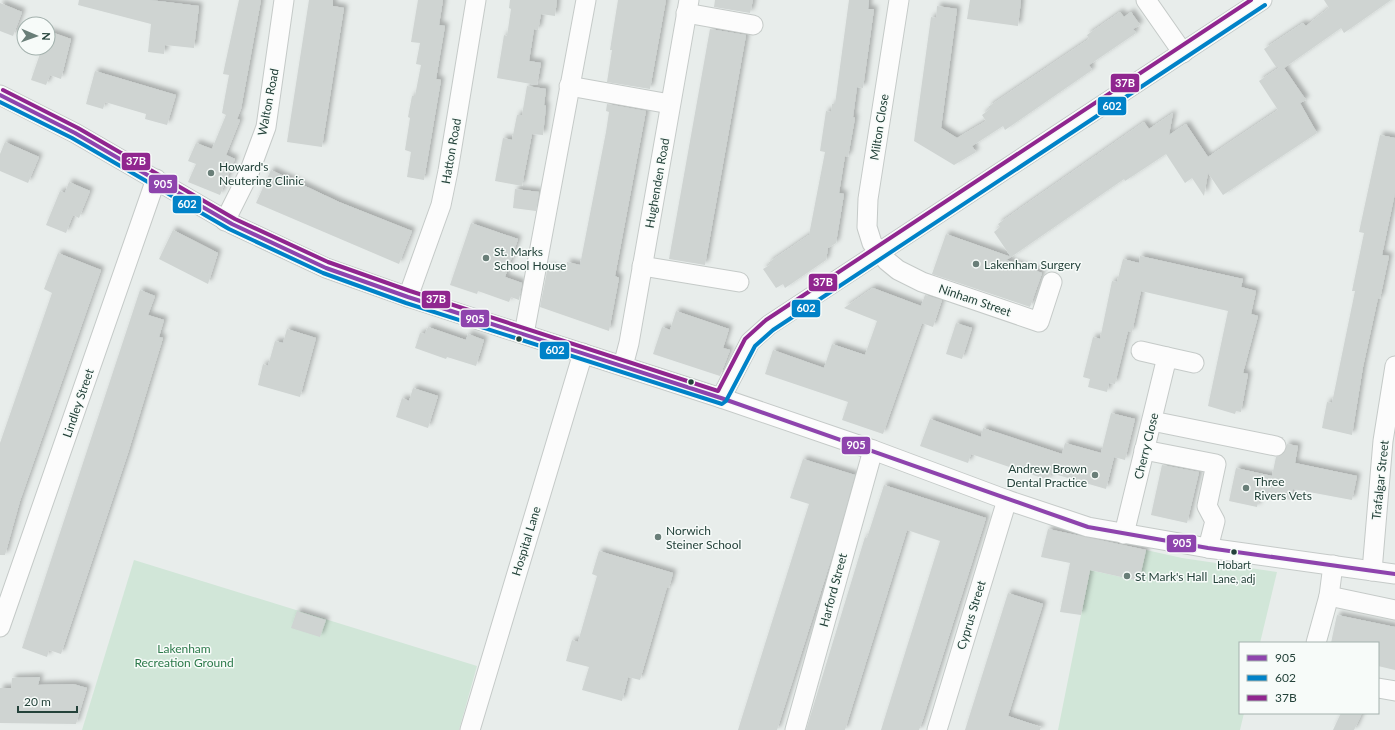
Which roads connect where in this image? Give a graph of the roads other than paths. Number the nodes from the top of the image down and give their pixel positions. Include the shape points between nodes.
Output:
1 (284, 0) edge
2 (476, 0) edge
3 (586, 0) edge
4 (899, 0) edge
5 (1146, 0) edge
6 (1262, 0) edge
7 (688, 7) edge
8 (753, 25) dead end
9 (1183, 54) junction
10 (569, 86) junction
11 (1, 98) edge
12 (670, 104) junction
13 (156, 179) junction
14 (225, 221) junction
15 (880, 252) junction
16 (642, 266) junction
17 (739, 282) dead end
18 (1052, 282) dead end
19 (408, 297) junction
20 (524, 334) junction
21 (1141, 351) dead end
22 (583, 353) junction
23 (1167, 357) junction
24 (1194, 363) dead end
25 (623, 366) junction
26 (1395, 366) edge
27 (721, 398) junction
28 (1152, 421) junction
29 (1276, 446) dead end
30 (873, 450) junction
31 (1144, 450) junction
32 (1006, 500) junction
33 (1124, 534) junction
34 (1208, 548) junction
35 (1333, 565) junction
36 (1372, 571) junction
37 (1395, 574) edge
38 (1329, 596) junction
39 (1395, 610) edge
40 (0, 626) edge
41 (1316, 642) edge
42 (1379, 688) edge
43 (1395, 691) edge
44 (470, 730) edge
45 (795, 730) edge
46 (937, 730) edge

1 - 14 street, Walton Road via 266,127 249,172
2 - 19 street, Hatton Road via 441,205
3 - 10 street
4 - 15 street, Milton Close via 867,214 867,227 872,243
5 - 9 street
6 - 9 street
7 - 8 street
7 - 12 street, Hughenden Road
9 - 15 street
10 - 12 street
10 - 20 street
11 - 13 street via 75,133
12 - 16 street, Hughenden Road
13 - 14 street
13 - 40 street, Lindley Street
14 - 19 street via 326,268
15 - 18 street, Ninham Street via 898,270 922,282 1039,322
15 - 27 street via 769,325 750,342
16 - 17 street
16 - 25 street, Hughenden Road
19 - 20 street
20 - 22 street
21 - 23 street
22 - 25 street
22 - 44 street, Hospital Lane
23 - 24 street
23 - 28 street, Cherry Close
25 - 27 street
26 - 36 street, Trafalgar Street via 1383,441
27 - 30 street
28 - 29 street
28 - 31 street, Cherry Close
30 - 32 street
30 - 45 street, Harford Street
31 - 33 street, Cherry Close
31 - 34 street via 1216,464 1207,506 1215,522
32 - 33 street via 1088,527
32 - 46 street, Cyprus Street
33 - 34 street
34 - 35 street
35 - 36 street
35 - 38 street
36 - 37 street
38 - 39 street
38 - 41 street
42 - 43 street

